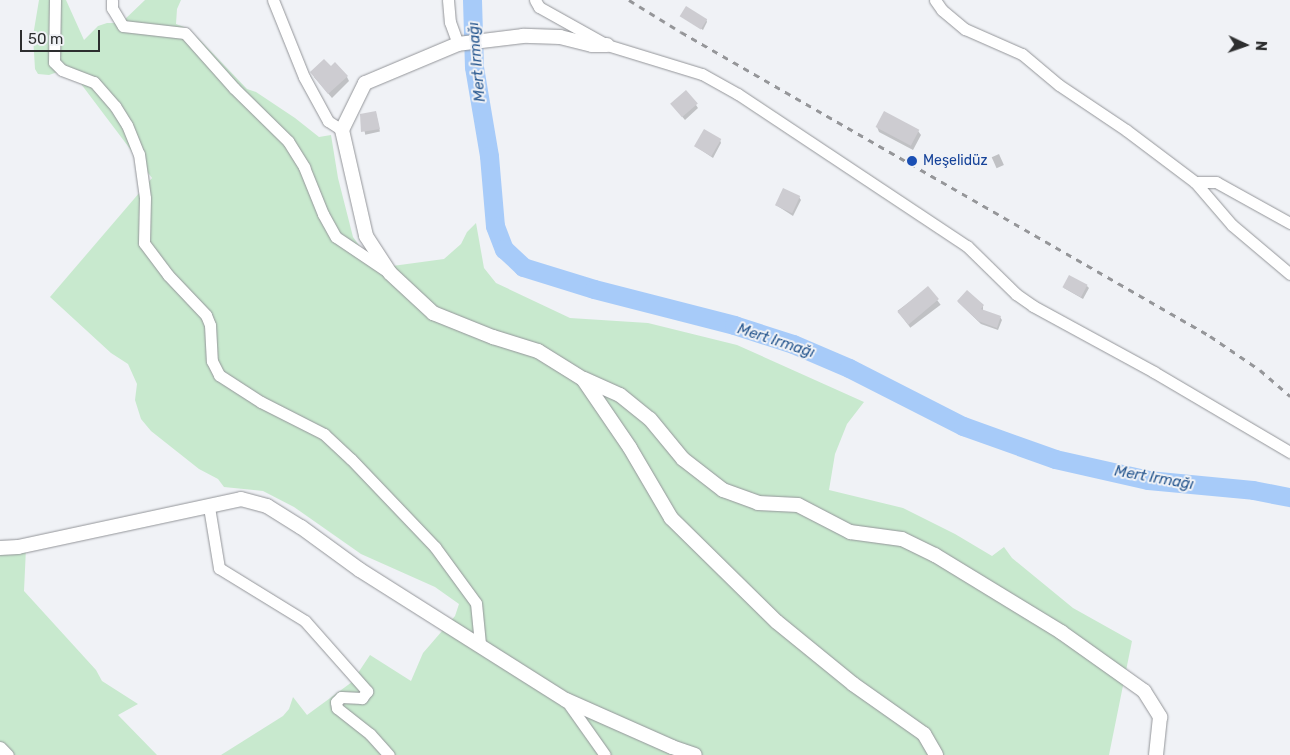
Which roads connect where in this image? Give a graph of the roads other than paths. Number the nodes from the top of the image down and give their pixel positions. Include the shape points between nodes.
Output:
1 (55, 0) edge
2 (112, 0) edge
3 (273, 0) edge
4 (448, 0) edge
5 (535, 0) edge
6 (935, 0) edge
7 (458, 44) junction
8 (606, 46) junction
9 (342, 130) junction
10 (1195, 182) junction
11 (1290, 223) edge
12 (390, 273) junction
13 (1290, 274) edge
14 (583, 378) junction
15 (1290, 452) edge
16 (209, 508) junction
17 (0, 548) edge
18 (480, 644) junction
19 (566, 700) junction
20 (0, 747) edge
21 (8, 755) edge
22 (389, 755) edge
23 (605, 755) edge
24 (695, 755) edge
25 (936, 755) edge
26 (1156, 755) edge

1 - 18 street via 54,62 62,70 94,82 127,125 139,154 145,198 144,243 168,275 206,314 210,325 212,361 220,375 261,402 324,434 351,459 435,547 476,603
2 - 12 street via 112,8 123,26 185,33 288,141 304,167 323,214 336,236
3 - 9 street via 304,77 328,121
4 - 7 street via 450,22
5 - 8 street via 539,7
6 - 10 street via 965,29 1022,54 1059,85
7 - 8 street via 523,36 560,37
7 - 9 street via 365,83
8 - 15 street via 702,74 738,94 967,246 1016,294 1033,306
9 - 12 street via 366,236
10 - 11 street via 1216,182
10 - 13 street via 1232,225
12 - 14 street via 433,313 538,351
14 - 25 street via 630,448 671,518 777,622 853,684 924,734
14 - 26 street via 620,395 650,419 683,459 723,490 758,502 798,505 850,532 902,539 936,555 1061,632 1144,691 1160,717
16 - 17 street
16 - 18 street via 241,499 267,506 360,570
16 - 22 street via 219,568 305,621 367,691 362,698 341,697 336,702 337,708 370,734
18 - 19 street
19 - 23 street
19 - 24 street via 672,748
20 - 21 street

